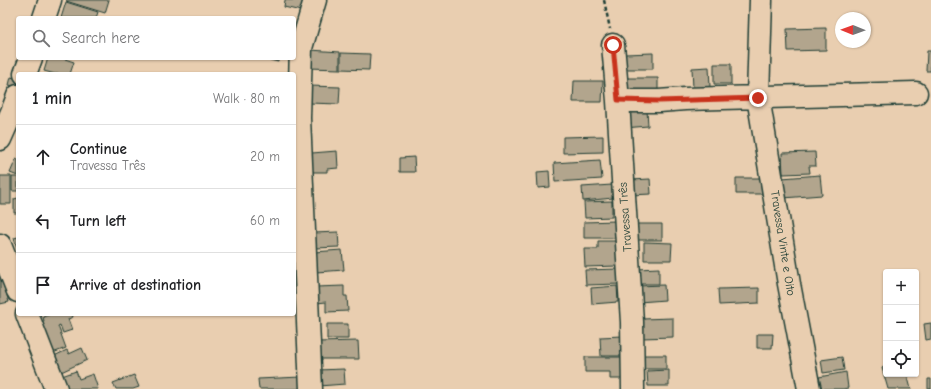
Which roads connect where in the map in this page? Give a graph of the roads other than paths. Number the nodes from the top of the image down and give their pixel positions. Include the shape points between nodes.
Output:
1 (50, 0) edge
2 (315, 0) edge
3 (761, 0) edge
4 (45, 16) edge
5 (613, 45) road end
6 (30, 60) edge
7 (27, 72) edge
8 (916, 93) dead end
9 (758, 98) junction
10 (618, 100) junction
11 (16, 101) edge
12 (0, 139) edge
13 (0, 245) edge
14 (16, 286) edge
15 (28, 316) edge
16 (56, 389) edge
17 (311, 389) edge
18 (633, 389) edge
19 (808, 389) edge

1 - 4 street
2 - 17 street via 301,48 300,118
3 - 9 street, Travessa Vinte e Oito
5 - 10 street, Travessa Três
6 - 7 street
8 - 9 street
9 - 10 street
9 - 19 street, Travessa Vinte e Oito
10 - 18 street, Travessa Três via 632,322
11 - 12 street
13 - 14 street
15 - 16 street

